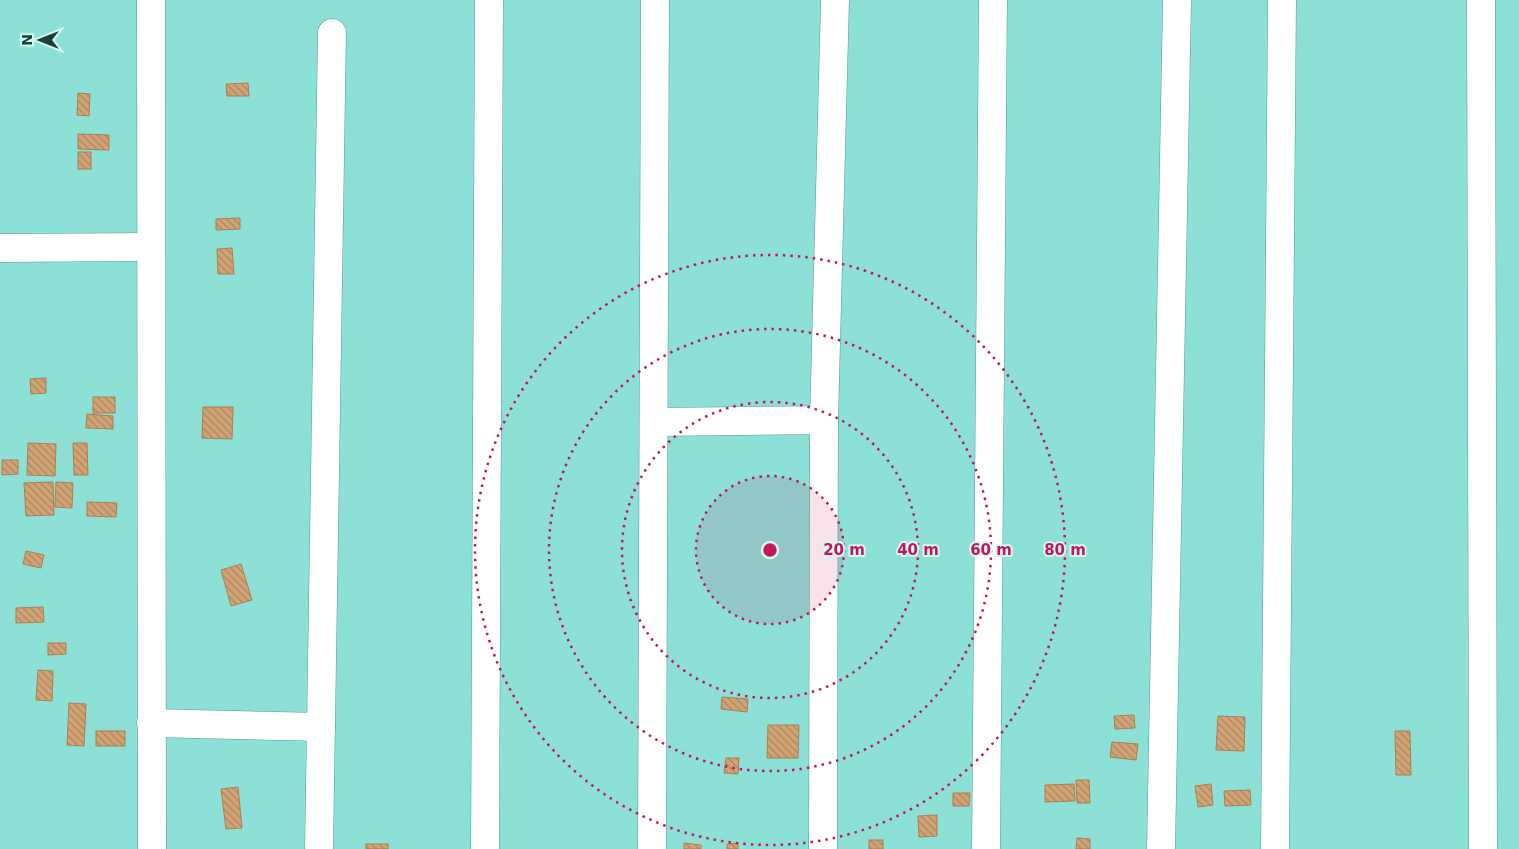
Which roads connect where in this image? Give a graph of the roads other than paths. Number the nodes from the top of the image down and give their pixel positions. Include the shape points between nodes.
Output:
1 (151, 0) edge
2 (489, 0) edge
3 (654, 0) edge
4 (835, 0) edge
5 (993, 0) edge
6 (1177, 0) edge
7 (1282, 0) edge
8 (1482, 0) edge
9 (332, 33) dead end
10 (151, 247) junction
11 (0, 248) edge
12 (824, 420) junction
13 (654, 422) junction
14 (151, 723) junction
15 (320, 727) junction
16 (152, 849) edge
17 (319, 849) edge
18 (485, 849) edge
19 (652, 849) edge
20 (823, 849) edge
21 (986, 849) edge
22 (1162, 849) edge
23 (1275, 849) edge
24 (1483, 849) edge

1 - 10 street
2 - 18 street
3 - 13 street
4 - 12 street
5 - 21 street
6 - 22 street
7 - 23 street
8 - 24 street
9 - 15 street
10 - 11 street
10 - 14 street
12 - 13 street
12 - 20 street
13 - 19 street
14 - 15 street
14 - 16 street
15 - 17 street

